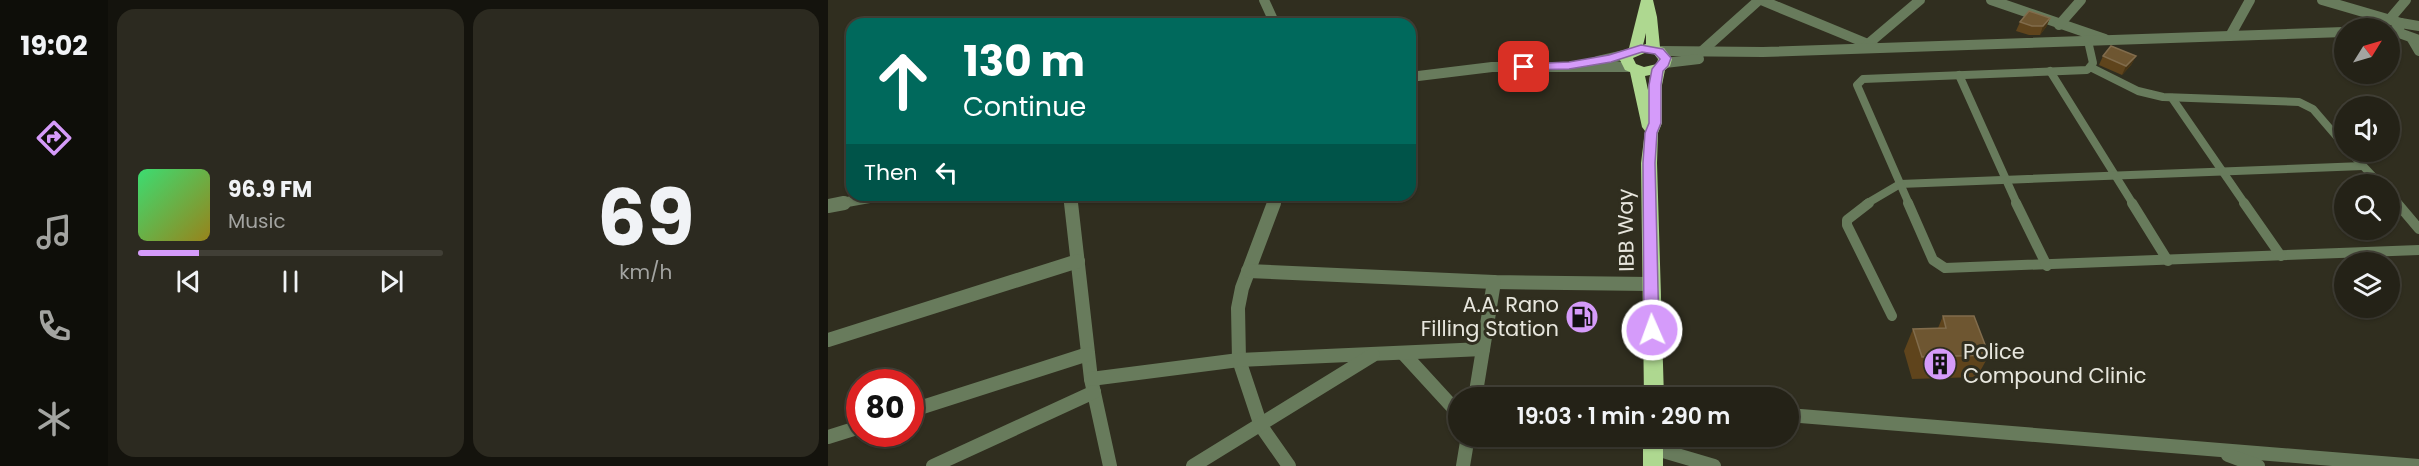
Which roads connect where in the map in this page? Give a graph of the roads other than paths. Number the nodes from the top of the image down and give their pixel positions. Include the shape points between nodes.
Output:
1 (1264, 0) edge
2 (1760, 0) edge
3 (1920, 0) edge
4 (1991, 0) edge
5 (2081, 0) edge
6 (2250, 0) edge
7 (2391, 0) edge
8 (1647, 1) edge
9 (2326, 1) edge
10 (2405, 2) edge
11 (1272, 18) edge
12 (2370, 18) edge
13 (2397, 18) edge
14 (2417, 24) edge
15 (2059, 25) junction
16 (2400, 26) edge
17 (2400, 31) edge
18 (2334, 32) edge
19 (2230, 36) junction
20 (2105, 39) junction
21 (2413, 39) edge
22 (2088, 40) junction
23 (1868, 44) junction
24 (1880, 47) junction
25 (2419, 51) edge
26 (1701, 52) junction
27 (1763, 52) junction
28 (1659, 58) junction
29 (1633, 60) junction
30 (2090, 67) junction
31 (2050, 71) junction
32 (1959, 75) junction
33 (1416, 76) edge
34 (2172, 98) junction
35 (1651, 133) junction
36 (2334, 133) edge
37 (2359, 162) edge
38 (2363, 166) junction
39 (2221, 171) junction
40 (2371, 174) edge
41 (2114, 176) junction
42 (2005, 180) junction
43 (1900, 184) junction
44 (854, 201) edge
45 (1071, 201) edge
46 (1275, 201) edge
47 (828, 206) edge
48 (2400, 207) edge
49 (2419, 229) edge
50 (2419, 250) edge
51 (2281, 256) junction
52 (1078, 261) junction
53 (2168, 261) junction
54 (2047, 266) junction
55 (1248, 271) junction
56 (1494, 282) junction
57 (1650, 284) junction
58 (1892, 316) dead end
59 (828, 340) edge
60 (1483, 350) junction
61 (1403, 353) junction
62 (1088, 354) junction
63 (1375, 354) junction
64 (1239, 360) junction
65 (1092, 386) junction
66 (1477, 387) edge
67 (1654, 387) edge
68 (1448, 402) edge
69 (924, 407) edge
70 (1799, 417) edge
71 (1261, 426) junction
72 (846, 431) edge
73 (828, 437) edge
74 (1466, 447) edge
75 (2209, 449) junction
76 (1653, 450) edge
77 (933, 466) edge
78 (1110, 466) edge
79 (1193, 466) edge
80 (1289, 466) edge
81 (1463, 466) edge
82 (1714, 466) edge
83 (2234, 466) edge
84 (2258, 466) edge
85 (2419, 466) edge

1 - 11 street
2 - 23 street
2 - 26 street
3 - 23 street
4 - 15 street
5 - 15 street
6 - 19 street
7 - 10 street
8 - 28 highway
8 - 29 highway
9 - 12 street
10 - 13 street
14 - 16 street
15 - 20 street
17 - 21 street
18 - 19 street
19 - 20 street
20 - 22 street
21 - 25 street
22 - 24 street
22 - 30 lane via 2093,63
23 - 24 street
24 - 27 street
26 - 27 street
26 - 28 street
27 - 28 street
28 - 29 highway
28 - 29 highway
28 - 35 highway
29 - 33 street via 1456,69
29 - 35 highway
30 - 31 lane
30 - 34 lane via 2138,91
31 - 32 lane
31 - 41 lane
32 - 42 lane
32 - 43 lane via 1863,79 1857,85
34 - 36 lane via 2299,102 2313,109
34 - 39 lane
35 - 57 highway, IBB Way
37 - 38 lane
38 - 39 lane
38 - 40 lane
39 - 41 lane
39 - 51 lane
41 - 42 lane
41 - 53 lane
42 - 43 lane
42 - 54 lane
43 - 54 lane via 1934,260 1945,268
43 - 58 lane via 1847,220
44 - 47 street
45 - 52 street
46 - 55 street
48 - 49 lane
50 - 51 lane
51 - 53 lane
52 - 59 street
52 - 62 street
53 - 54 lane
55 - 56 street
55 - 64 street via 1238,308
56 - 57 street
56 - 60 street
57 - 67 highway, IBB Way
60 - 61 street
60 - 66 street
61 - 63 street
61 - 68 street
62 - 65 street
62 - 69 street
63 - 64 street
63 - 71 street
64 - 65 street
64 - 71 street
65 - 77 street
65 - 78 street
70 - 75 street
71 - 79 street
71 - 80 street
72 - 73 street
74 - 81 street
75 - 83 street
75 - 84 street
75 - 85 street
76 - 82 street

